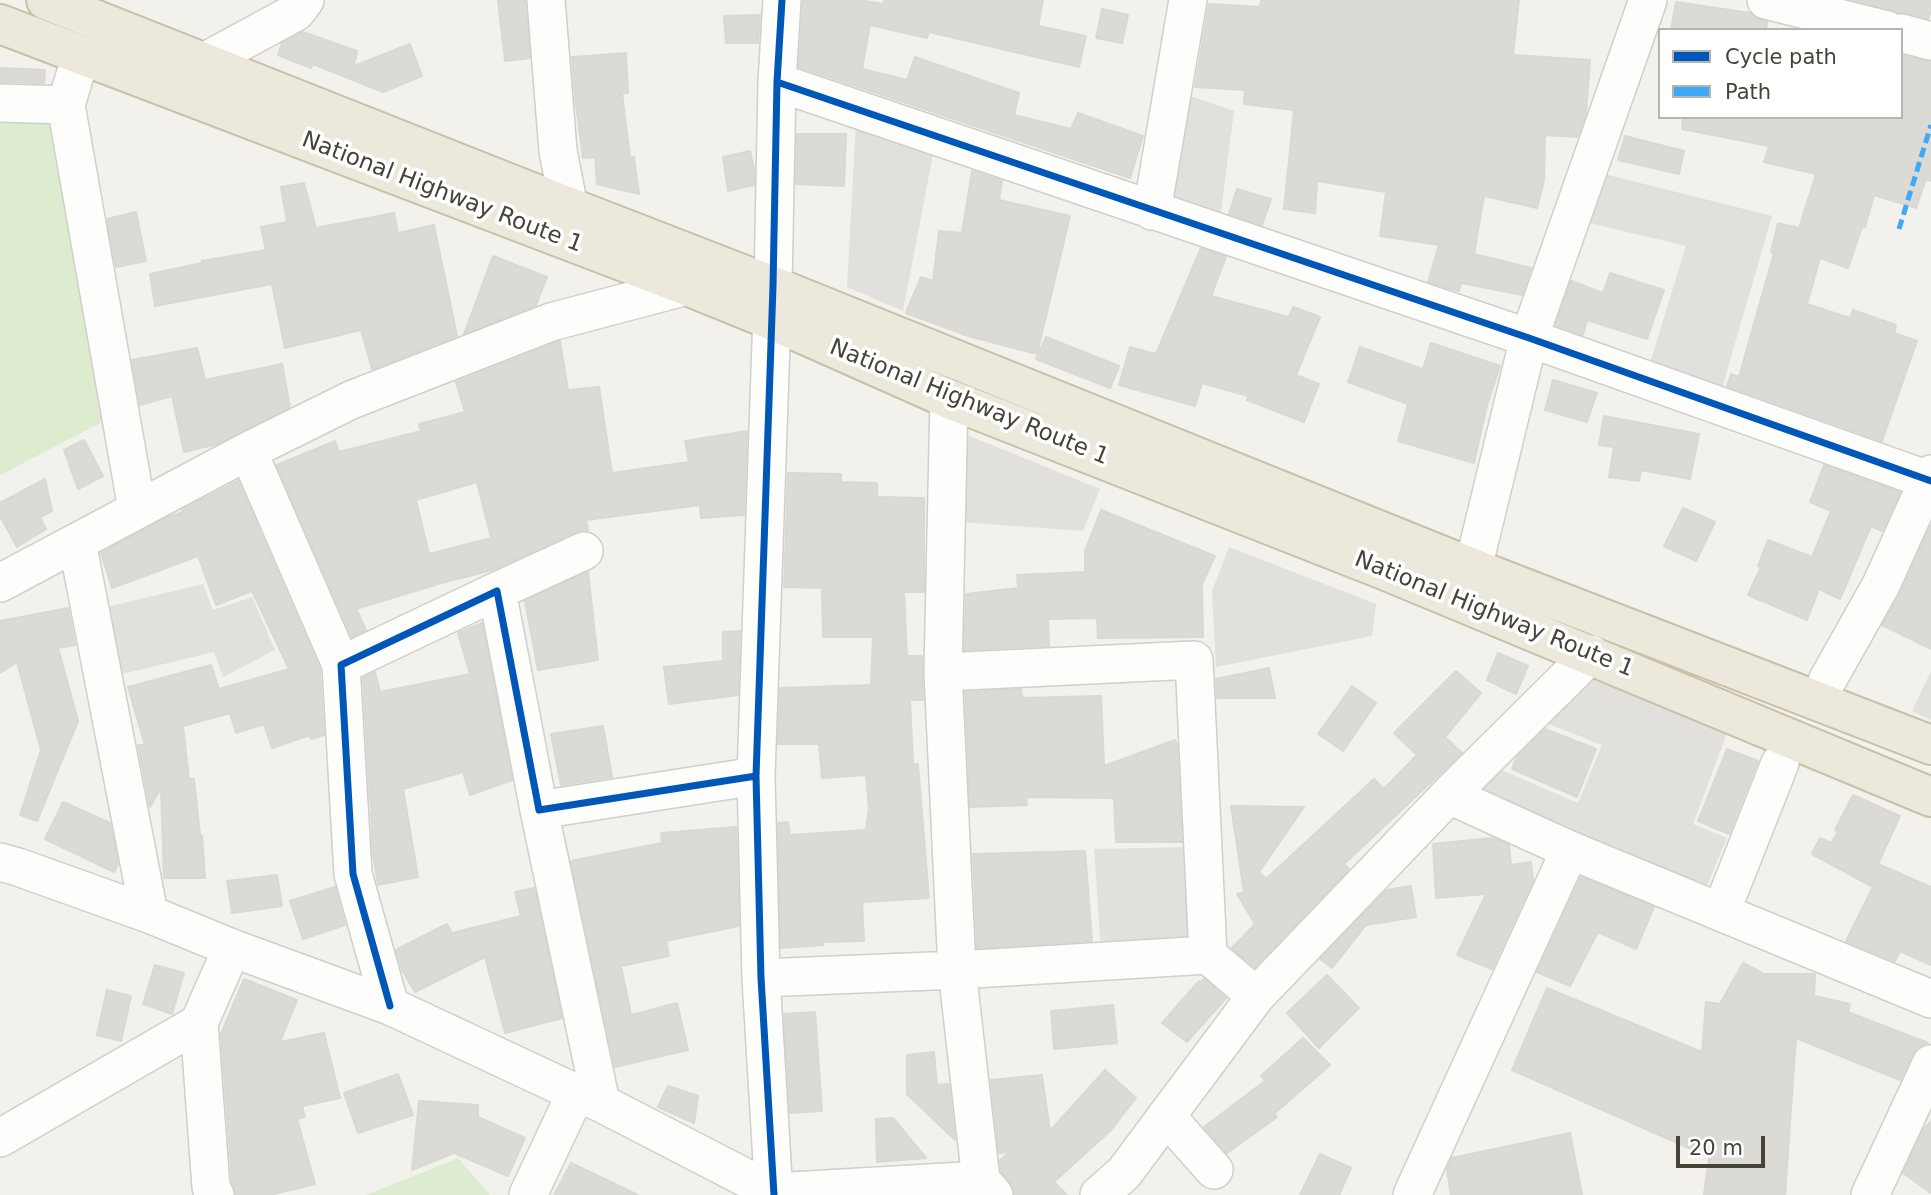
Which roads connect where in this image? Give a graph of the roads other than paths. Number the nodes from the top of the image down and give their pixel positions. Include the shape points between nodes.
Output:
1 (46, 0) edge
2 (305, 0) edge
3 (546, 0) edge
4 (782, 0) edge
5 (1188, 0) edge
6 (1648, 0) edge
7 (1766, 0) edge
8 (0, 24) edge
9 (1879, 28) edge
10 (1903, 34) edge
11 (1931, 41) edge
12 (81, 55) junction
13 (204, 62) junction
14 (777, 82) junction
15 (0, 103) edge
16 (66, 105) junction
17 (569, 208) junction
18 (1152, 211) junction
19 (688, 286) junction
20 (772, 303) junction
21 (1529, 338) junction
22 (949, 398) junction
23 (247, 451) junction
24 (1930, 478) edge
25 (137, 509) junction
26 (77, 541) junction
27 (584, 551) dead end
28 (1473, 568) junction
29 (0, 583) edge
30 (498, 591) junction
31 (1591, 654) junction
32 (341, 665) junction
33 (943, 672) junction
34 (1827, 681) dead end
35 (1931, 745) edge
36 (1780, 763) dead end
37 (756, 776) junction
38 (1449, 795) junction
39 (1931, 797) edge
40 (539, 810) junction
41 (1570, 850) junction
42 (0, 862) edge
43 (1721, 912) junction
44 (149, 914) junction
45 (232, 948) junction
46 (1208, 956) junction
47 (957, 970) junction
48 (761, 978) junction
49 (1256, 996) junction
50 (1931, 999) edge
51 (390, 1006) junction
52 (199, 1023) junction
53 (1931, 1064) edge
54 (589, 1098) junction
55 (1166, 1116) junction
56 (0, 1138) edge
57 (1214, 1170) dead end
58 (988, 1187) edge
59 (776, 1194) edge
60 (215, 1195) edge
61 (528, 1195) edge
62 (1099, 1195) edge
63 (1412, 1195) edge
64 (1870, 1195) edge

1 - 13 highway, National Highway Route 1
2 - 13 street via 296,12
3 - 17 street via 558,150
4 - 14 street
5 - 18 street
6 - 21 street
7 - 9 street
8 - 12 highway, National Highway Route 1
10 - 11 street
12 - 16 street
12 - 19 highway, National Highway Route 1
13 - 17 highway, National Highway Route 1
14 - 18 street
14 - 20 street
15 - 16 street
16 - 25 street
17 - 20 highway, National Highway Route 1
18 - 21 street
19 - 20 highway, National Highway Route 1
19 - 23 street via 551,322 351,400
20 - 22 highway, National Highway Route 1
20 - 28 highway, National Highway Route 1
20 - 37 street
21 - 24 street
21 - 28 street
22 - 31 highway, National Highway Route 1
22 - 33 street
23 - 25 street
23 - 32 street
24 - 34 street via 1881,585
25 - 26 street
26 - 29 street
26 - 44 street
27 - 30 street
28 - 35 highway, National Highway Route 1
30 - 32 street
30 - 40 street
31 - 38 street
31 - 39 highway, National Highway Route 1
32 - 51 street via 353,874
33 - 46 street via 1194,660
33 - 47 street
36 - 43 street
37 - 40 street
37 - 48 street
38 - 41 street
38 - 49 street
40 - 54 street
41 - 43 street
41 - 63 street
42 - 44 street
43 - 50 street
44 - 45 street
45 - 51 street
45 - 52 street
46 - 47 street
46 - 49 street
47 - 48 street
47 - 58 street
48 - 59 street
49 - 55 street
51 - 54 street
52 - 56 street
52 - 60 street
53 - 64 street
54 - 59 street
54 - 61 street
55 - 57 street
55 - 62 street via 1124,1173
58 - 59 street

